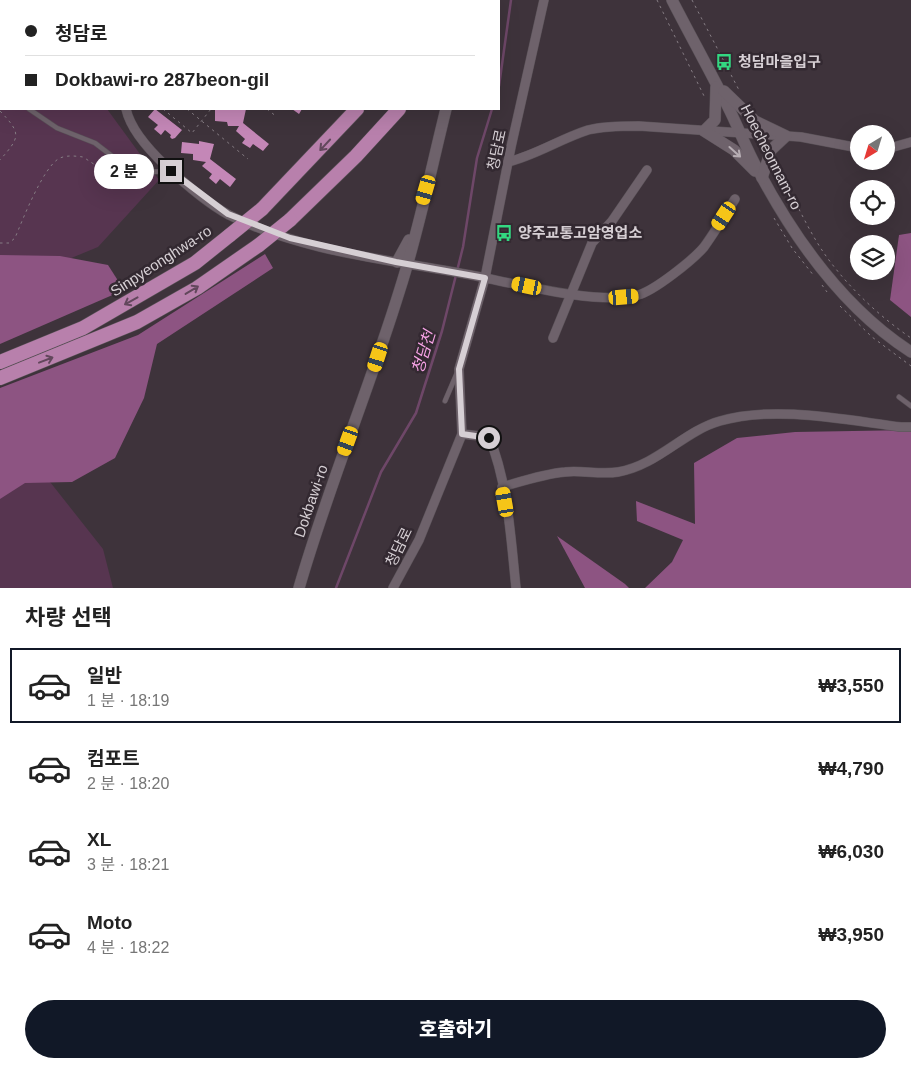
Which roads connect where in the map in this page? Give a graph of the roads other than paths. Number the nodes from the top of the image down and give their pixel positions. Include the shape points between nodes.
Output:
1 (544, 0) edge
2 (672, 0) edge
3 (716, 83) junction
4 (30, 110) edge
5 (126, 110) edge
6 (357, 110) edge
7 (387, 110) edge
8 (398, 110) edge
9 (446, 110) edge
10 (704, 131) junction
11 (741, 133) junction
12 (786, 136) junction
13 (911, 142) edge
14 (850, 146) edge
15 (895, 146) edge
16 (356, 156) junction
17 (508, 162) junction
18 (647, 170) dead end
19 (171, 171) junction
20 (762, 178) junction
21 (735, 199) dead end
22 (400, 263) junction
23 (482, 277) junction
24 (573, 293) junction
25 (553, 338) dead end
26 (911, 352) edge
27 (0, 362) edge
28 (459, 369) junction
29 (0, 378) edge
30 (899, 397) dead end
31 (445, 401) dead end
32 (911, 406) edge
33 (911, 426) edge
34 (462, 434) junction
35 (502, 486) junction
36 (299, 588) edge
37 (393, 588) edge
38 (516, 588) edge

1 - 17 street, 청담로
2 - 3 main road, Hoecheonnam-ro
3 - 10 main road via 715,120
3 - 11 main road, Hoecheonnam-ro
3 - 12 main road via 755,121
4 - 19 lane via 57,128 95,143 134,173
5 - 19 street via 128,120 152,154
6 -> 27 highway, Sinpyeonghwa-ro, bridge via 262,210 195,263 83,328
7 - 16 highway
8 - 16 highway
9 - 22 main road, Dokbawi-ro via 417,226
10 - 11 street
10 - 17 street via 638,126 590,130 536,154
10 -> 20 main road via 734,150
11 - 12 street
11 - 20 main road, Hoecheonnam-ro
12 - 14 street
12 - 20 main road via 772,150
13 - 15 street
29 -> 16 highway, bridge via 137,322 197,288 290,220
17 - 23 street, 청담로
18 - 24 street via 612,221 592,242
19 - 22 street via 228,214 290,238
20 - 26 main road, Hoecheonnam-ro via 828,277 870,320
21 - 24 street via 703,248 652,291 612,298
22 - 23 street
22 - 36 main road, Dokbawi-ro via 400,289 317,526
23 - 24 street
23 - 28 street, 청담로
24 - 25 street
28 - 31 lane
28 - 34 street, 청담로
30 - 32 lane
33 - 35 street via 901,428 808,415 719,421 649,462 618,472 546,474
34 - 35 street via 489,438 496,454
34 - 37 street, 청담로 via 419,540
35 - 38 street

